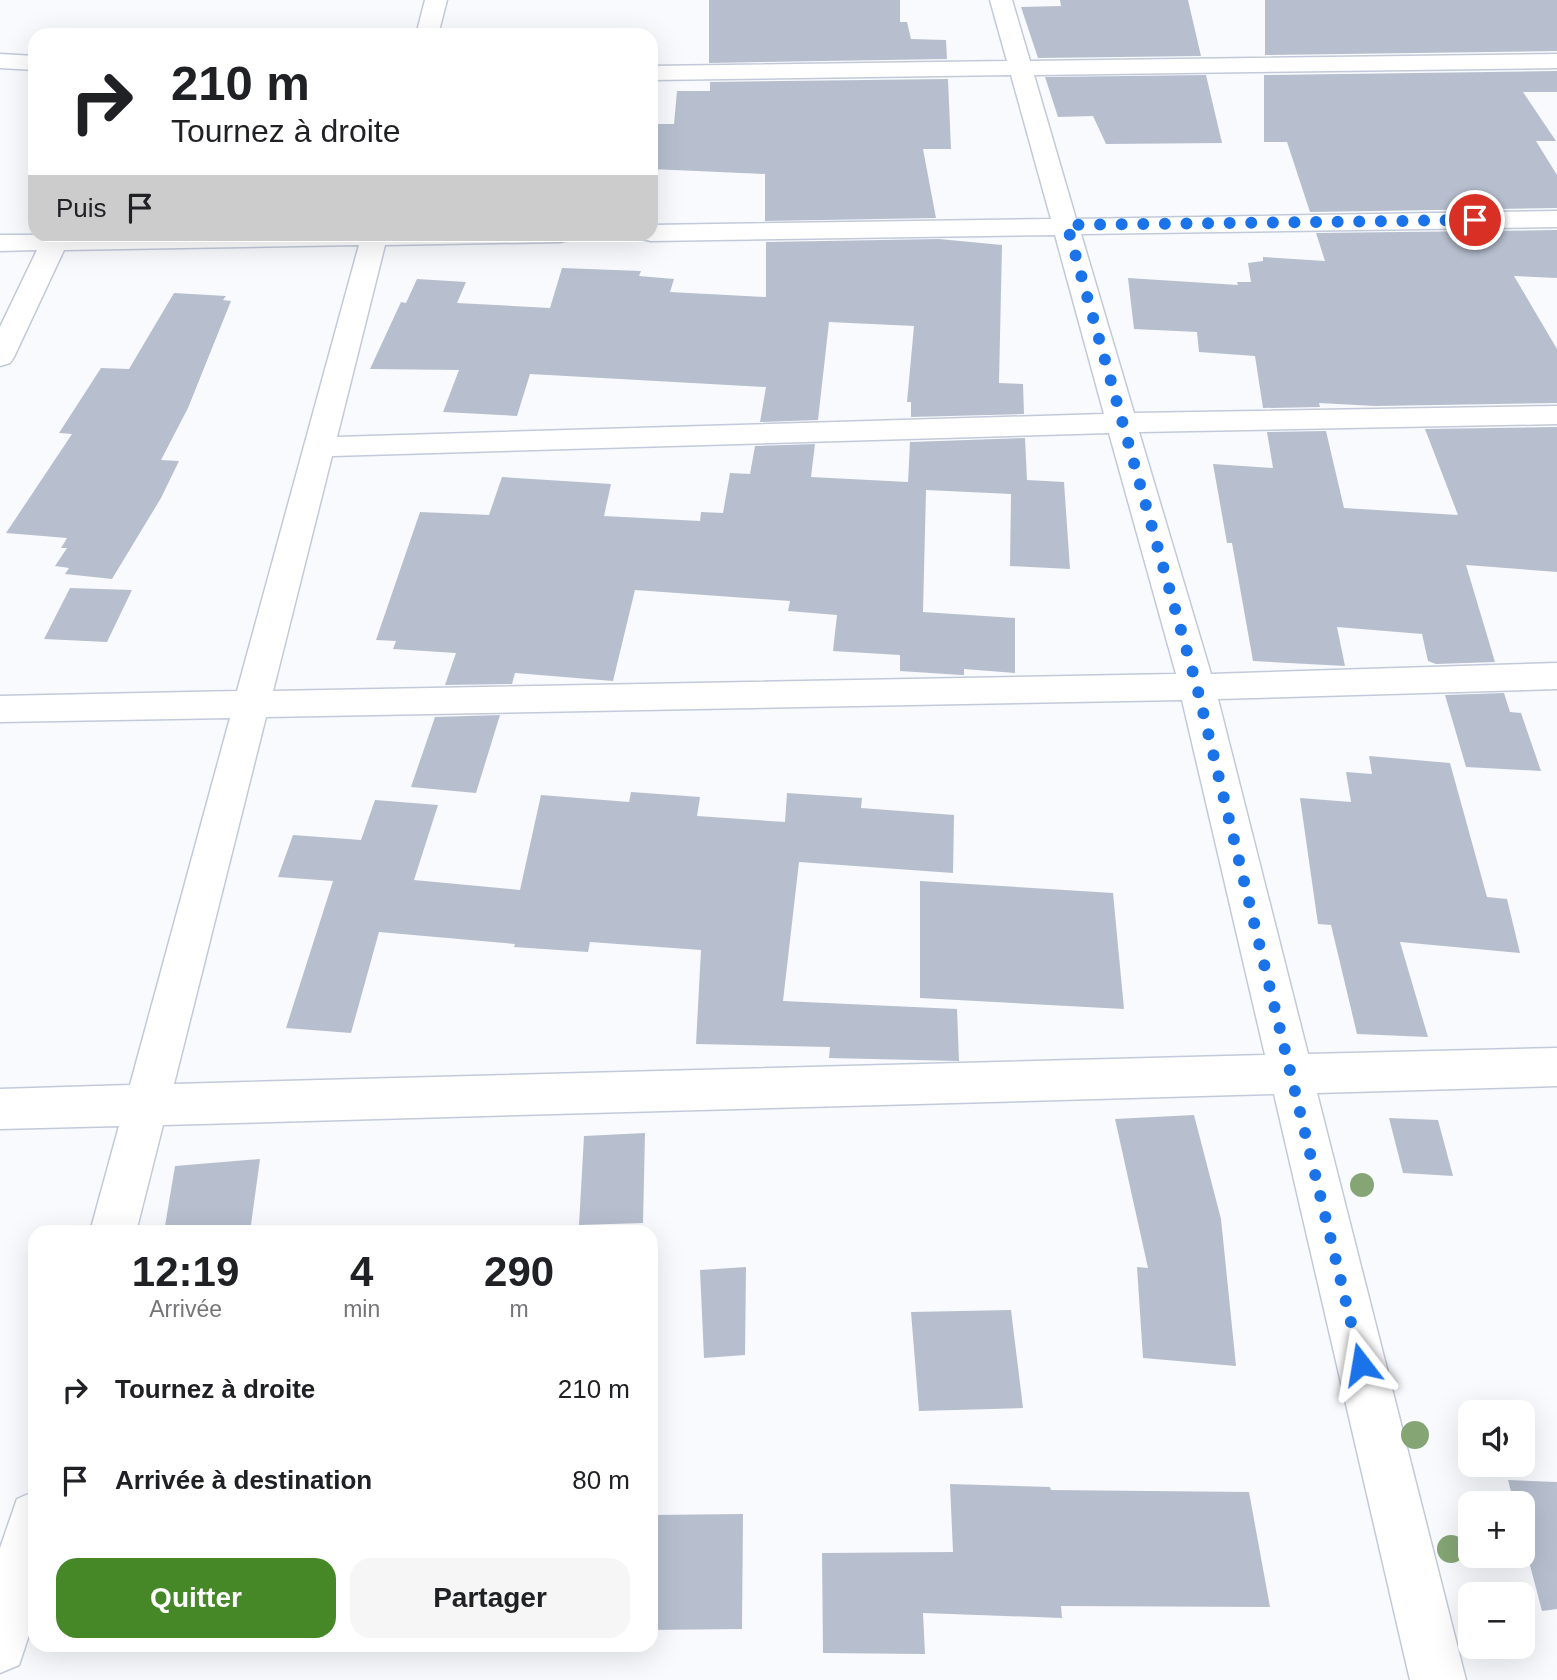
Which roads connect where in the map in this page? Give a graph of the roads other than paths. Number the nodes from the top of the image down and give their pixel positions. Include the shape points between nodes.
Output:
1 (436, 0) edge
2 (1001, 0) edge
3 (429, 28) edge
4 (0, 61) edge
5 (1557, 61) edge
6 (28, 63) edge
7 (1018, 69) junction
8 (658, 73) edge
9 (1557, 219) edge
10 (1067, 225) junction
11 (658, 233) edge
12 (100, 242) edge
13 (372, 242) edge
14 (0, 243) edge
15 (54, 243) junction
16 (0, 357) edge
17 (1557, 415) edge
18 (1123, 423) junction
19 (319, 447) junction
20 (1557, 676) edge
21 (1197, 687) junction
22 (251, 704) junction
23 (0, 709) edge
24 (1557, 1067) edge
25 (1290, 1074) junction
26 (147, 1105) junction
27 (0, 1109) edge
28 (115, 1225) edge
29 (28, 1543) edge
30 (0, 1646) edge
31 (1438, 1680) edge

1 - 3 street
2 - 7 street
4 - 6 street
5 - 7 street
7 - 8 street
7 - 10 street
9 - 10 street
10 - 11 street
10 - 18 street
12 - 15 street
13 - 19 street
14 - 15 street
15 - 16 street
17 - 18 street
18 - 19 street
18 - 21 street
19 - 22 street
20 - 21 street
21 - 22 street
21 - 25 street
22 - 23 street
22 - 26 street
24 - 25 street
25 - 26 street
25 - 31 street
26 - 27 street
26 - 28 street
29 - 30 street

